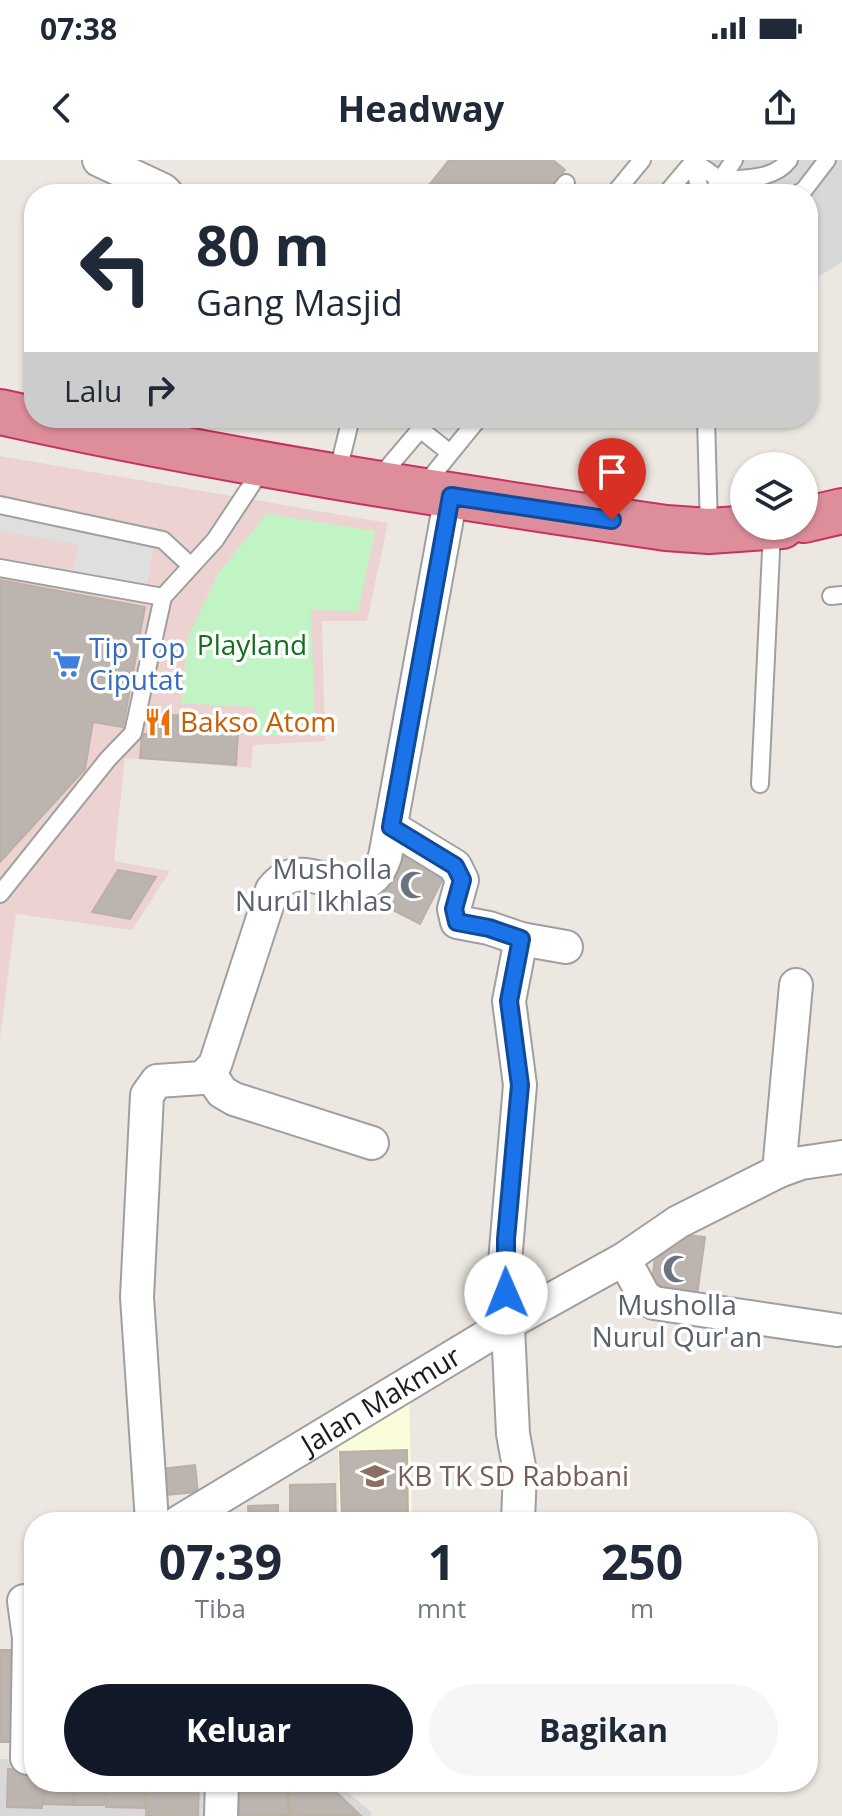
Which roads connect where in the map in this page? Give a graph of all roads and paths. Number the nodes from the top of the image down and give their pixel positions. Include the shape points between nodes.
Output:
1 (99, 160) edge
2 (642, 160) edge
3 (734, 160) edge
4 (789, 160) edge
5 (827, 160) edge
6 (692, 161) edge
7 (147, 184) edge
8 (622, 184) edge
9 (674, 184) edge
10 (698, 184) edge
11 (712, 184) edge
12 (717, 184) edge
13 (729, 184) edge
14 (809, 184) edge
15 (0, 412) edge
16 (24, 415) edge
17 (106, 428) edge
18 (352, 428) edge
19 (420, 428) edge
20 (428, 428) edge
21 (471, 428) edge
22 (706, 428) edge
23 (450, 453) junction
24 (266, 463) junction
25 (356, 480) junction
26 (436, 494) junction
27 (0, 505) edge
28 (842, 511) edge
29 (818, 517) edge
30 (730, 529) edge
31 (709, 531) junction
32 (784, 540) edge
33 (191, 566) junction
34 (0, 568) edge
35 (163, 597) junction
36 (760, 784) dead end
37 (391, 827) junction
38 (0, 894) edge
39 (521, 939) junction
40 (566, 947) dead end
41 (796, 985) dead end
42 (209, 1073) junction
43 (372, 1143) dead end
44 (842, 1157) edge
45 (779, 1171) junction
46 (624, 1259) junction
47 (507, 1324) junction
48 (837, 1330) dead end
49 (151, 1512) edge
50 (215, 1512) edge
51 (518, 1512) edge
52 (222, 1792) edge
53 (221, 1816) edge

1 - 7 street
2 - 8 lane
3 - 12 lane
4 - 13 lane via 765,176
5 - 14 lane
6 - 9 lane
6 - 10 lane
6 - 11 lane
15 - 16 highway
17 - 24 highway
18 - 25 lane
19 - 25 lane
20 - 23 lane
21 - 23 lane
22 - 31 lane
23 - 26 lane
24 - 25 highway
24 - 33 lane via 215,540
25 - 26 highway
26 - 31 highway
26 - 37 street
27 - 33 lane via 163,540
28 - 29 highway
30 - 31 highway
32 - 36 lane
33 - 35 lane
34 - 35 lane
35 - 38 lane via 133,733
37 - 39 street via 455,866 462,880 454,909 457,922
37 - 42 street via 379,873 370,883 294,874 281,878 272,890
39 - 40 street
39 - 47 street via 509,1001 520,1085 506,1239
41 - 45 street
42 - 43 street via 234,1099
42 - 49 street via 157,1081 147,1095 137,1297
44 - 45 street, Jalan Makmur
45 - 46 street, Jalan Makmur via 678,1222
46 - 47 street, Jalan Makmur
46 - 48 street via 644,1296 654,1303
47 - 50 street, Jalan Makmur
47 - 51 street via 520,1472
52 - 53 street

